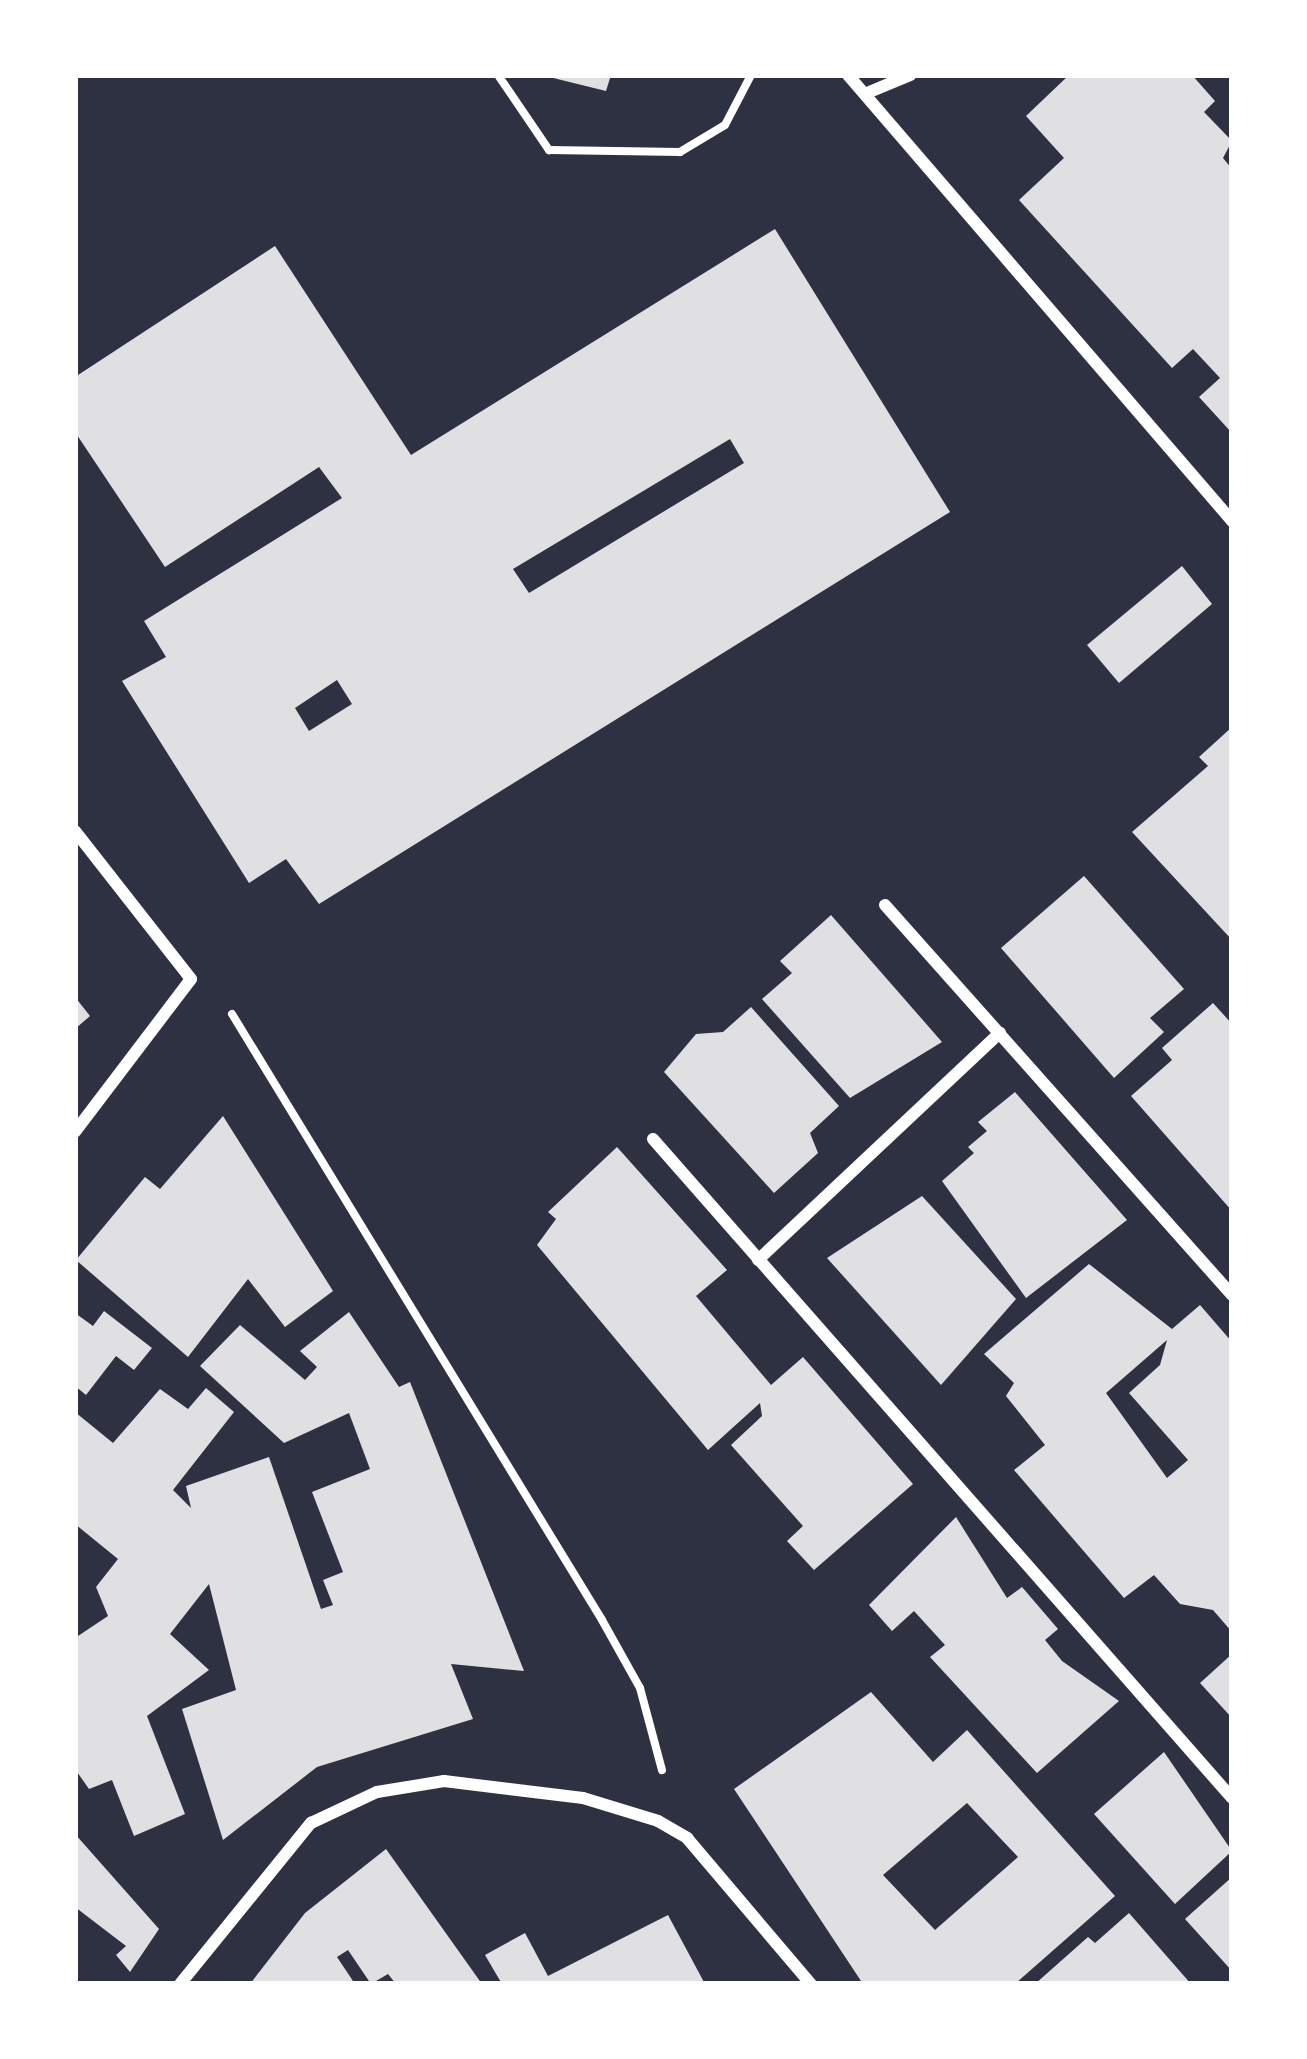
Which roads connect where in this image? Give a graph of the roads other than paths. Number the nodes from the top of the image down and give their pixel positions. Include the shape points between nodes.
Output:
1 (848, 75) edge
2 (910, 75) edge
3 (867, 93) junction
4 (1232, 521) edge
5 (75, 831) edge
6 (885, 905) dead end
7 (1000, 1034) junction
8 (75, 1132) edge
9 (652, 1138) dead end
10 (758, 1259) junction
11 (1232, 1295) edge
12 (1232, 1798) edge
13 (180, 1984) edge
14 (811, 1984) edge

1 - 3 street
2 - 3 street
3 - 4 street
5 - 8 street via 190,979
6 - 7 street
7 - 10 street
7 - 11 street
9 - 10 street
10 - 12 street
13 - 14 street via 311,1823 377,1792 494,1785 583,1798 676,1832

